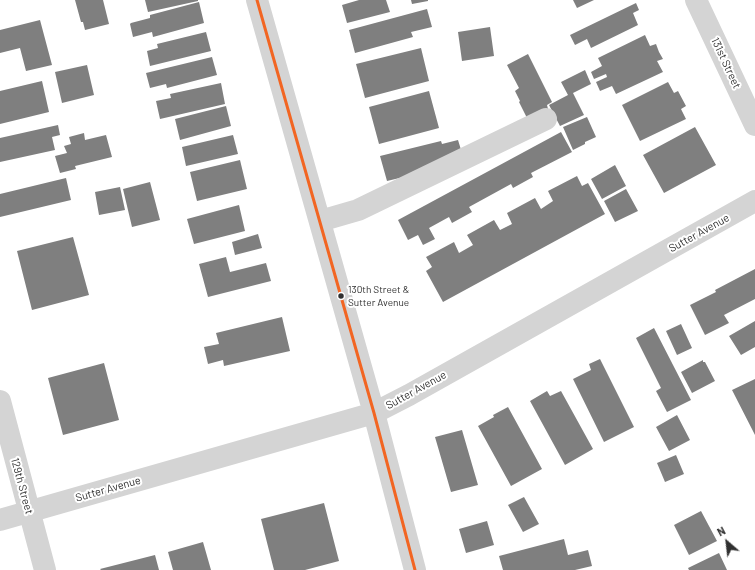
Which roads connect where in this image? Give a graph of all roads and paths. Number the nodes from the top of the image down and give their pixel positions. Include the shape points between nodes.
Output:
1 (257, 0) edge
2 (696, 0) edge
3 (546, 119) dead end
4 (755, 125) edge
5 (755, 201) edge
6 (320, 221) junction
7 (0, 401) edge
8 (374, 413) junction
9 (30, 512) junction
10 (0, 520) edge
11 (45, 570) edge
12 (415, 570) edge

1 - 6 street
2 - 4 street, 131st Street
3 - 6 street via 358,210
5 - 8 street, Sutter Avenue
6 - 8 street
7 - 9 street, 129th Street
8 - 9 street, Sutter Avenue
8 - 12 street
9 - 10 street, Sutter Avenue
9 - 11 street, 129th Street

